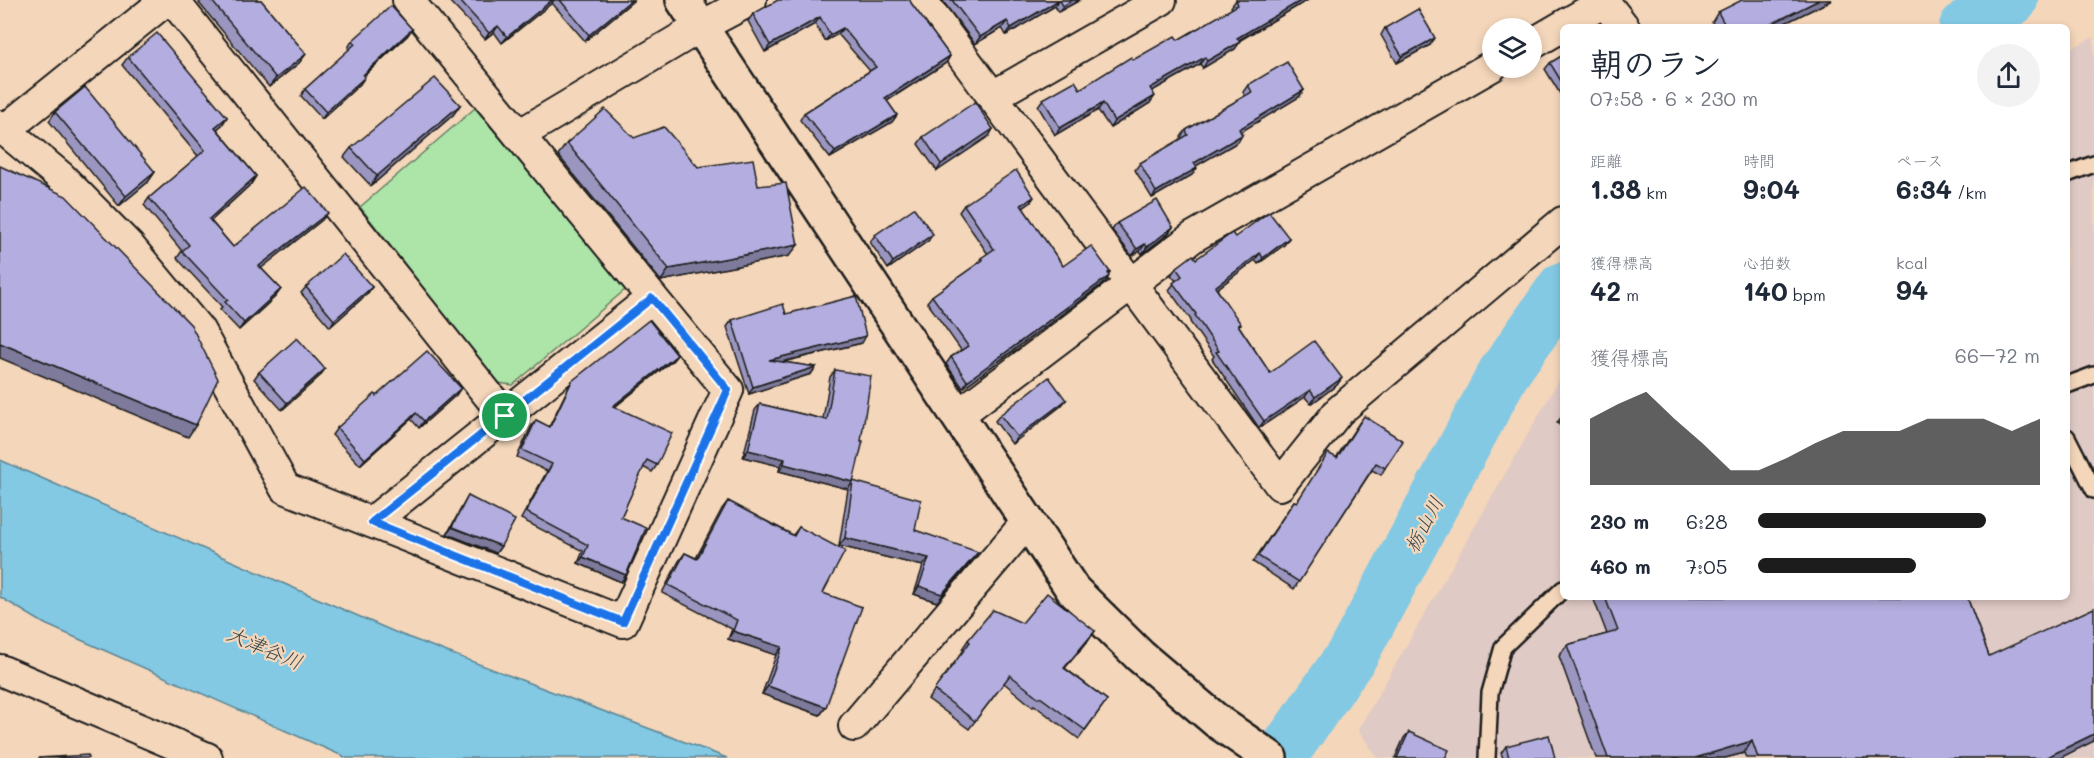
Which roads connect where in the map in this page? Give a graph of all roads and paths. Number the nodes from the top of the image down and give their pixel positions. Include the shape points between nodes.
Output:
1 (166, 0) edge
2 (173, 0) edge
3 (408, 0) edge
4 (751, 0) edge
5 (921, 0) edge
6 (1161, 0) edge
7 (1604, 1) edge
8 (691, 13) edge
9 (1565, 24) edge
10 (1622, 24) edge
11 (1560, 27) edge
12 (1542, 38) edge
13 (1482, 72) edge
14 (993, 96) junction
15 (3, 128) edge
16 (519, 135) junction
17 (2094, 164) edge
18 (2070, 173) edge
19 (1560, 225) edge
20 (1132, 283) junction
21 (652, 298) junction
22 (2094, 375) edge
23 (2070, 384) edge
24 (505, 416) junction
25 (957, 416) junction
26 (2070, 443) edge
27 (2094, 490) edge
28 (372, 522) junction
29 (1027, 522) junction
30 (1560, 592) edge
31 (0, 670) edge
32 (854, 726) dead end
33 (207, 758) edge
34 (1270, 758) edge
35 (1487, 758) edge

1 - 15 street
2 - 24 street
3 - 16 street
4 - 8 street
5 - 14 street
6 - 14 street
7 - 9 street
7 - 10 street
8 - 16 street
8 - 25 street
11 - 12 street
13 - 20 street via 1193,237
14 - 20 street
15 - 28 street via 60,176 130,247 199,330 285,488
16 - 21 street
17 - 18 lane
19 - 20 street via 1339,411 1280,485
20 - 25 street
21 - 24 street
21 - 28 street via 728,390 623,622
22 - 23 lane
24 - 28 street
25 - 29 street
26 - 27 lane
29 - 32 street
29 - 34 street via 1073,590 1140,656 1218,722
30 - 35 lane via 1503,647 1490,693
31 - 33 street

